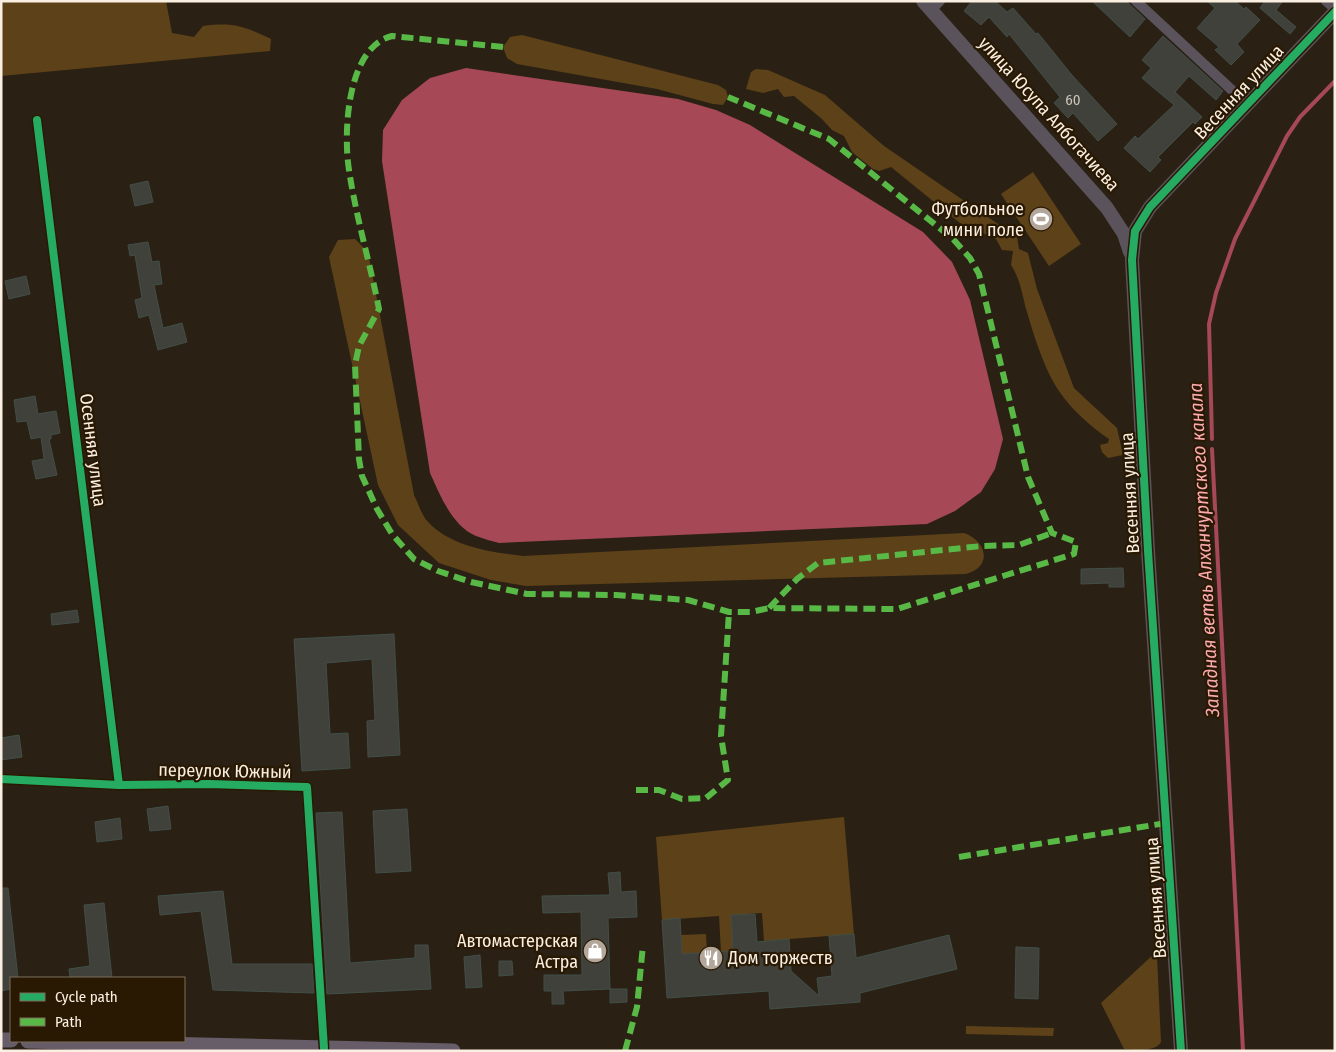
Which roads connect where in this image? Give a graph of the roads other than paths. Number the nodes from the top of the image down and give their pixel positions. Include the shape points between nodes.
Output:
1 (1136, 1) edge
2 (1326, 1) edge
3 (931, 4) edge
4 (1335, 10) edge
5 (1248, 106) junction
6 (37, 120) dead end
7 (1132, 260) junction
8 (1, 779) edge
9 (119, 785) junction
10 (34, 1042) edge
11 (58, 1046) edge
12 (324, 1048) junction
13 (289, 1049) edge
14 (454, 1051) edge
15 (1181, 1051) edge

1 - 5 street
2 - 4 street
3 - 7 street, улица Юсупа Албогачиева via 1107,208 1124,234
4 - 5 street, Весенняя улица
5 - 7 street, Весенняя улица via 1142,217 1135,231
6 - 9 street, Осенняя улица
7 - 15 street, Весенняя улица
8 - 9 street, переулок Южный
9 - 12 street, переулок Южный via 307,787
10 - 11 main road
11 - 13 main road
12 - 13 main road
12 - 14 main road

